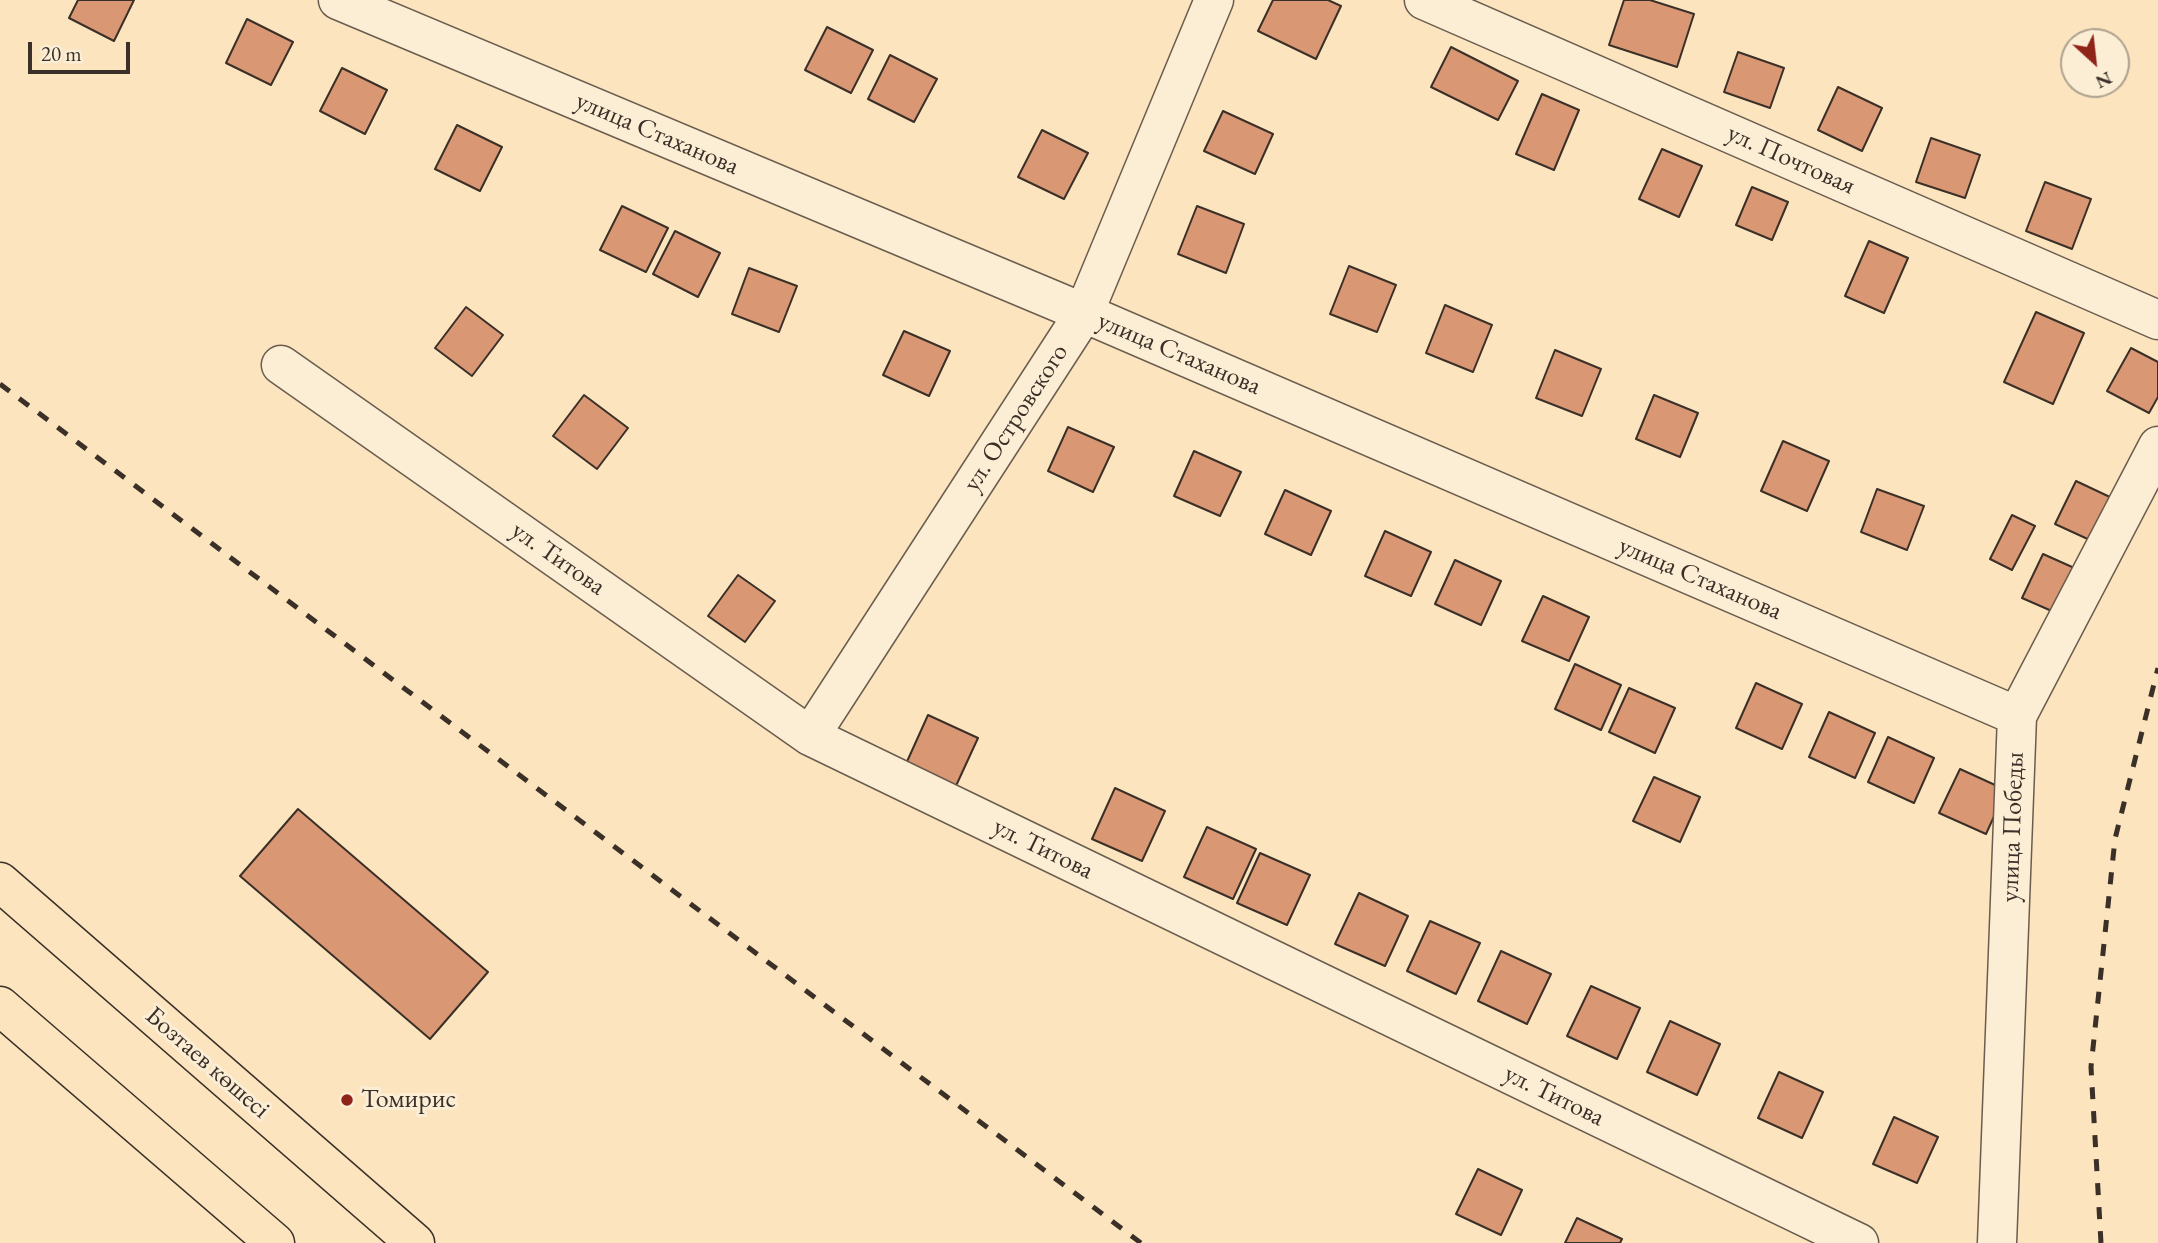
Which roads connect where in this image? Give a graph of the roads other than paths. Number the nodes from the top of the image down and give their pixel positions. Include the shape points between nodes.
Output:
1 (338, 0) edge
2 (1214, 0) edge
3 (1424, 0) edge
4 (1084, 313) junction
5 (2158, 320) edge
6 (281, 365) dead end
7 (2158, 446) edge
8 (2017, 716) junction
9 (810, 736) junction
10 (0, 882) edge
11 (0, 1006) edge
12 (275, 1243) edge
13 (415, 1243) edge
14 (1859, 1243) edge
15 (1997, 1243) edge

1 - 4 street, улица Стаханова
2 - 4 street, ул. Островского
3 - 5 street, ул. Почтовая
4 - 8 street, улица Стаханова
4 - 9 street, ул. Островского
6 - 9 street, ул. Титова
7 - 8 street, улица Победы
8 - 15 street, улица Победы
9 - 14 street, ул. Титова
10 - 13 highway, Бозтаев көшесі
11 - 12 highway

